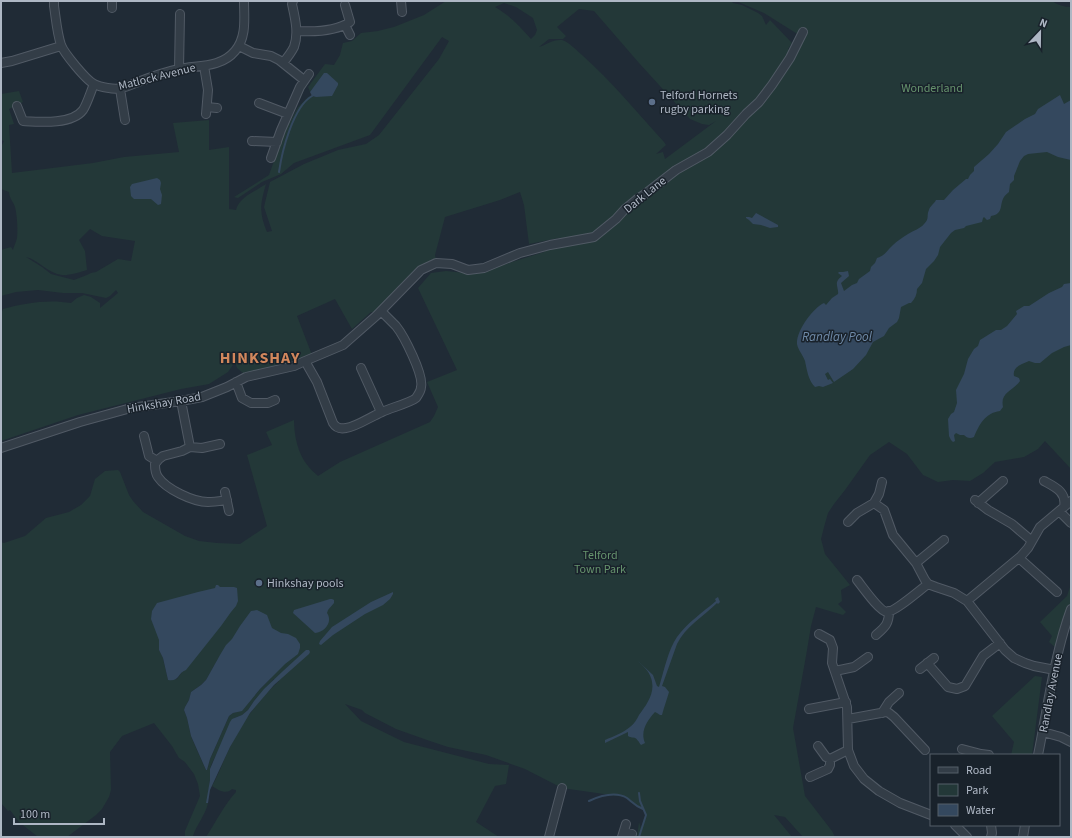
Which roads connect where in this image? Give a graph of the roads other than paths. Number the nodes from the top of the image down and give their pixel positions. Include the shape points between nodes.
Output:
1 (54, 1) edge
2 (244, 1) edge
3 (293, 1) edge
4 (401, 1) edge
5 (345, 5) dead end
6 (402, 12) dead end
7 (180, 14) dead end
8 (345, 25) junction
9 (297, 31) junction
10 (803, 32) dead end
11 (350, 35) dead end
12 (61, 46) junction
13 (239, 46) junction
14 (1, 63) edge
15 (284, 63) junction
16 (204, 66) junction
17 (179, 69) junction
18 (94, 84) junction
19 (120, 89) junction
20 (17, 106) dead end
21 (262, 107) dead end
22 (217, 108) dead end
23 (288, 114) junction
24 (124, 120) dead end
25 (252, 141) dead end
26 (277, 142) junction
27 (271, 158) dead end
28 (436, 263) joint
29 (381, 311) junction
30 (305, 361) junction
31 (361, 368) dead end
32 (236, 382) junction
33 (275, 400) dead end
34 (181, 401) junction
35 (381, 412) junction
36 (144, 436) dead end
37 (220, 444) dead end
38 (1, 448) edge
39 (190, 448) junction
40 (157, 461) junction
41 (1044, 480) dead end
42 (1003, 481) dead end
43 (882, 482) dead end
44 (1071, 501) edge
45 (874, 503) junction
46 (1061, 509) junction
47 (229, 511) dead end
48 (848, 522) dead end
49 (1071, 523) edge
50 (944, 540) dead end
51 (1032, 541) junction
52 (1019, 558) junction
53 (916, 563) junction
54 (857, 580) dead end
55 (928, 584) junction
56 (1057, 592) dead end
57 (967, 601) junction
58 (1071, 609) edge
59 (890, 611) junction
60 (819, 634) dead end
61 (876, 634) dead end
62 (1000, 643) junction
63 (868, 657) dead end
64 (927, 663) dead end
65 (1055, 670) junction
66 (835, 671) junction
67 (899, 693) dead end
68 (846, 702) junction
69 (809, 709) dead end
70 (882, 713) junction
71 (848, 719) junction
72 (1043, 732) junction
73 (1071, 742) edge
74 (818, 746) dead end
75 (962, 749) dead end
76 (848, 750) junction
77 (925, 750) dead end
78 (983, 754) edge
79 (1038, 754) edge
80 (830, 759) junction
81 (810, 777) dead end
82 (562, 788) dead end
83 (930, 815) edge
84 (956, 826) edge
85 (990, 826) edge
86 (1025, 826) edge
87 (549, 837) edge
88 (967, 837) edge
89 (991, 837) edge
90 (1023, 837) edge

1 - 12 street
2 - 13 street via 244,30
3 - 9 street
4 - 6 street
5 - 8 street via 350,22
7 - 17 street
8 - 9 street via 312,32
8 - 11 street
9 - 15 street via 293,48
10 - 28 street, Dark Lane via 772,86 727,135 708,152 673,172 636,200 594,238 520,253 484,268 468,270 452,264
12 - 14 street
12 - 18 street via 78,69
13 - 15 street
13 - 16 street, Matlock Avenue via 228,58
15 - 23 street via 307,77
16 - 17 street, Matlock Avenue
16 - 22 street via 208,90 207,111
17 - 19 street, Matlock Avenue
18 - 19 street, Matlock Avenue
18 - 20 street via 82,111 71,119 23,121
19 - 24 street
21 - 23 street
23 - 26 street
25 - 26 street
26 - 27 street
28 - 29 street, Hinkshay Road via 421,270
29 - 30 street, Hinkshay Road via 343,345
29 - 35 street via 402,335 422,387 415,399
30 - 32 street, Hinkshay Road
30 - 35 street via 317,382 335,426 347,428
31 - 35 street
32 - 33 street via 242,398 251,404
32 - 34 street, Hinkshay Road via 202,397
34 - 38 street, Hinkshay Road via 131,408
34 - 39 street
36 - 40 street via 149,456
37 - 39 street
39 - 40 street via 163,456
40 - 47 street via 155,469 158,476 171,488 198,501 206,502 226,496
41 - 46 street via 1062,494 1065,500
42 - 51 street via 977,501
43 - 45 street
44 - 46 street
45 - 48 street
45 - 53 street via 884,510 893,535
46 - 49 street
46 - 51 street via 1040,527
50 - 53 street
51 - 52 street
52 - 56 street
52 - 57 street
53 - 55 street
54 - 59 street via 882,610
55 - 57 street via 954,593
55 - 59 street
57 - 62 street
58 - 65 street, Randlay Avenue
59 - 61 street via 887,624
60 - 66 street via 830,640
62 - 64 street via 983,656 965,686 957,689 948,687
62 - 65 street via 1019,661
63 - 66 street via 854,668
65 - 72 street, Randlay Avenue
66 - 68 street
67 - 70 street via 888,702
68 - 69 street
68 - 71 street
70 - 71 street
70 - 77 street via 889,713 894,717
71 - 76 street
72 - 73 street via 1061,736
72 - 79 street, Randlay Avenue
74 - 80 street
75 - 78 street
76 - 80 street
76 - 83 street via 857,770 879,791 900,803
80 - 81 street via 828,769
82 - 87 street
84 - 88 street
85 - 89 street
86 - 90 street

